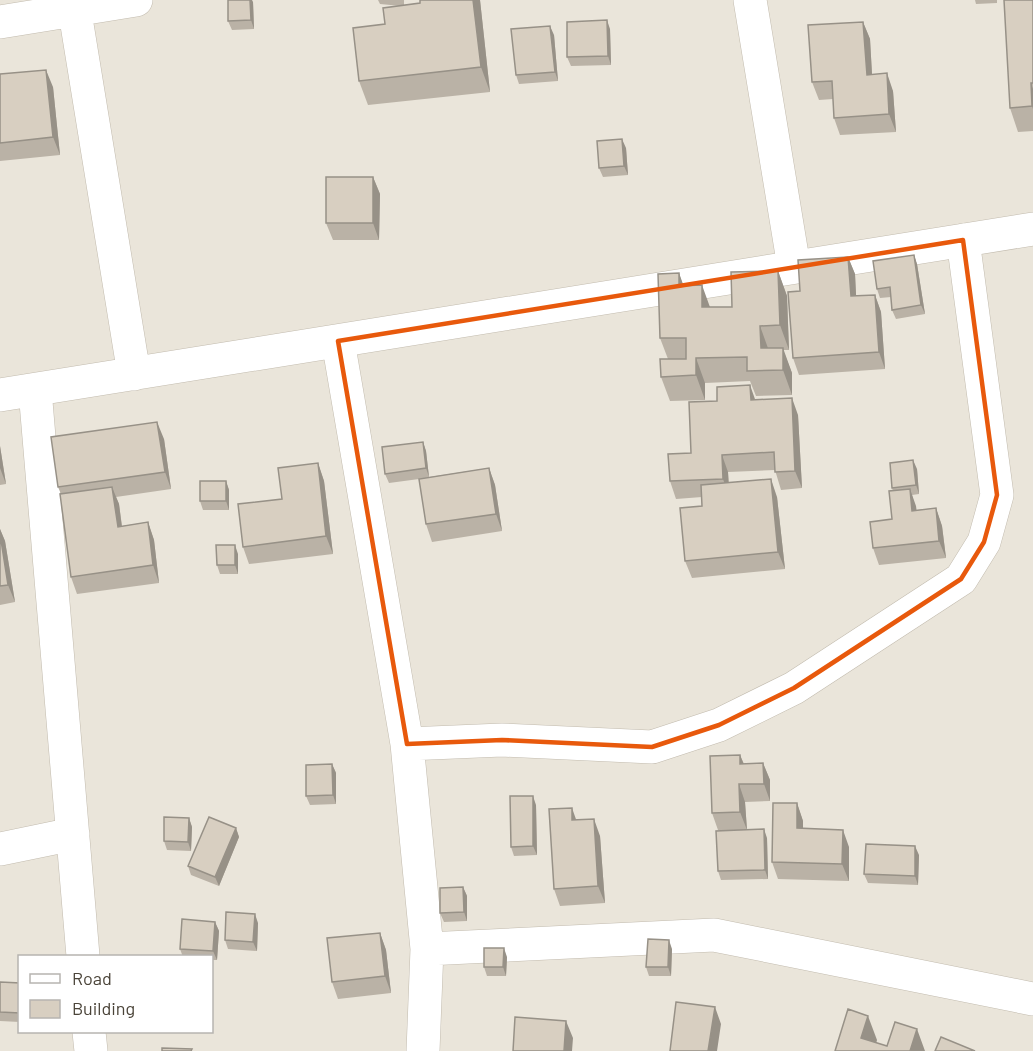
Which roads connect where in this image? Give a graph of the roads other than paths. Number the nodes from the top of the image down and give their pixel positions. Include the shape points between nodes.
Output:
1 (136, 0) edge
2 (750, 0) edge
3 (74, 5) edge
4 (0, 22) edge
5 (1033, 229) edge
6 (963, 240) junction
7 (794, 267) junction
8 (338, 341) junction
9 (134, 374) junction
10 (35, 390) junction
11 (0, 395) edge
12 (407, 744) junction
13 (72, 834) junction
14 (0, 849) edge
15 (427, 949) junction
16 (83, 955) edge
17 (1033, 999) edge
18 (89, 1033) edge
19 (91, 1051) edge
20 (423, 1051) edge

1 - 3 street
2 - 7 street
3 - 4 street
3 - 9 street
5 - 6 street
6 - 7 street
6 - 12 street via 997,495 984,543 961,579 794,688 720,725 651,747 502,740
7 - 8 street
8 - 9 street
8 - 12 street
9 - 10 street
10 - 11 street
10 - 13 street
12 - 15 street
13 - 14 street
13 - 16 street
15 - 17 street via 714,935
15 - 20 street
18 - 19 street

